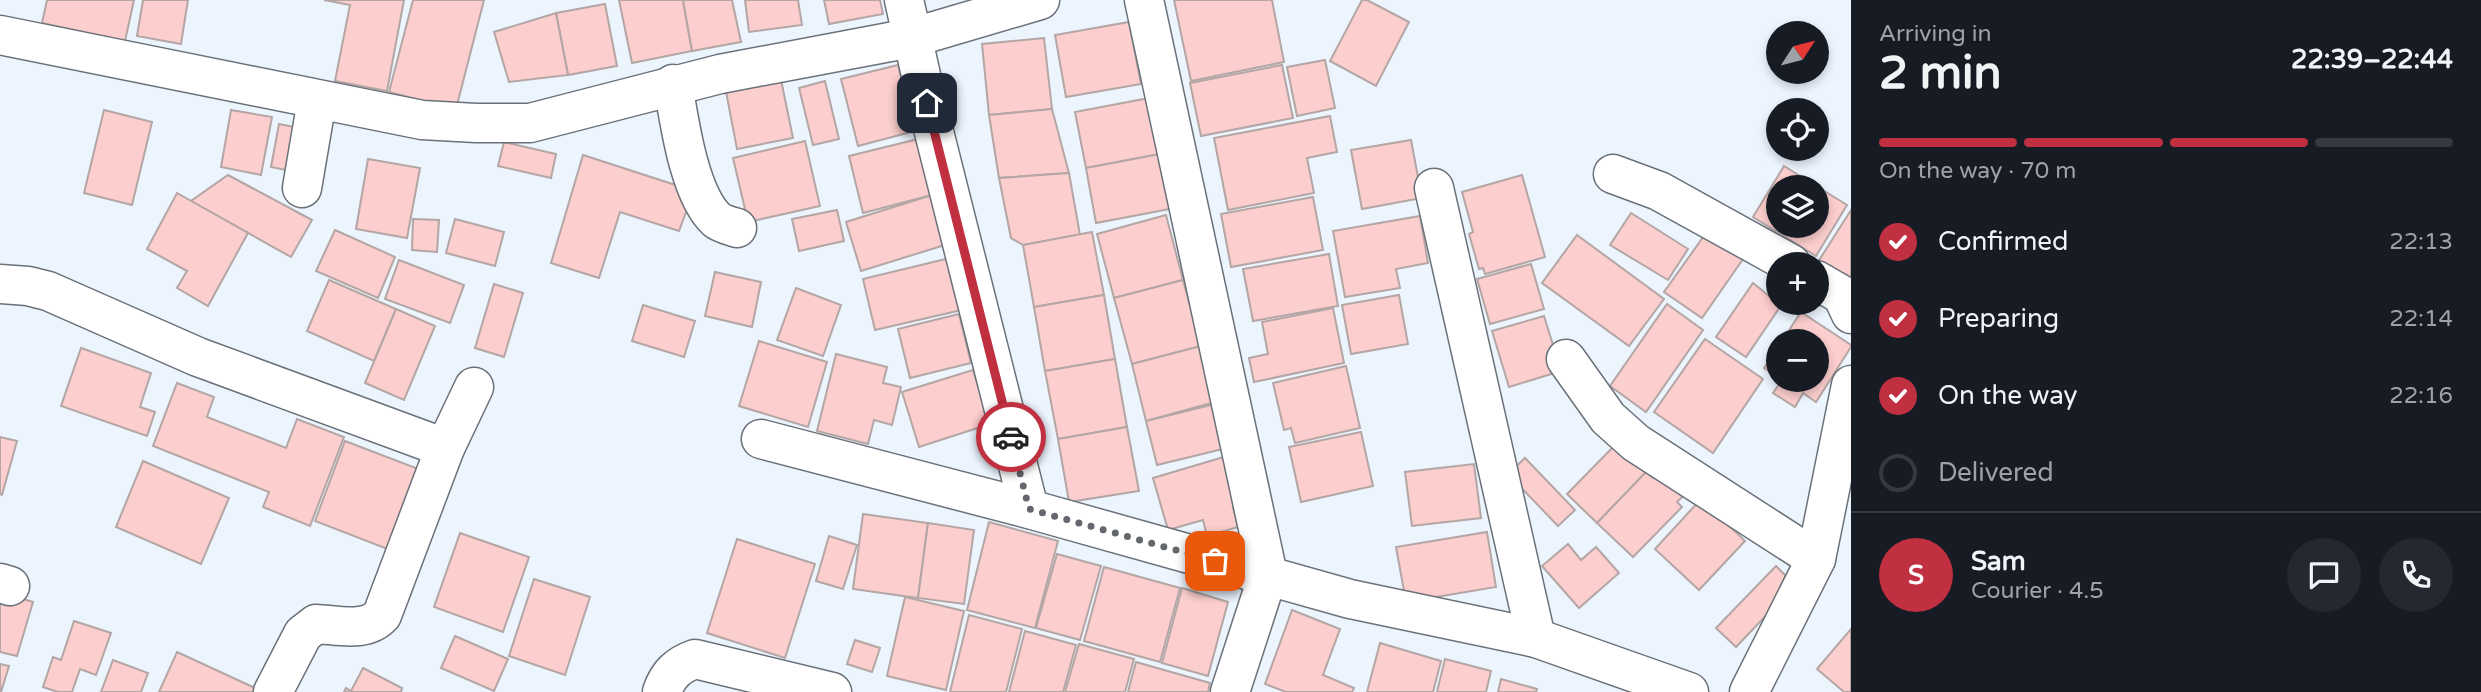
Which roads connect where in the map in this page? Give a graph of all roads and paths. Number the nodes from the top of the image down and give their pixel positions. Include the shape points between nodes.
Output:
1 (904, 0) edge
2 (1041, 0) edge
3 (1144, 0) edge
4 (0, 35) edge
5 (911, 38) junction
6 (673, 84) junction
7 (317, 100) junction
8 (1613, 174) dead end
9 (302, 188) dead end
10 (1434, 188) dead end
11 (737, 228) dead end
12 (1769, 252) edge
13 (0, 284) edge
14 (1829, 288) edge
15 (1851, 314) edge
16 (1566, 359) dead end
17 (1851, 385) edge
18 (474, 387) dead end
19 (761, 439) dead end
20 (445, 448) junction
21 (1029, 509) junction
22 (1816, 559) junction
23 (1268, 575) junction
24 (1536, 638) junction
25 (273, 692) edge
26 (662, 692) edge
27 (829, 692) edge
28 (1230, 692) edge
29 (1689, 692) edge
30 (1749, 692) edge

1 - 5 street
2 - 5 street
3 - 23 street
4 - 7 street
5 - 6 street
5 - 21 street
6 - 7 street via 530,122 422,120
6 - 11 street via 684,152 704,203 718,221
7 - 9 street
8 - 12 street via 1659,191
10 - 24 street
13 - 20 street via 48,291 198,356
14 - 15 street via 1842,295
16 - 22 street via 1608,418 1636,443
17 - 22 street
18 - 20 street
19 - 21 street
20 - 25 street via 382,615 366,626 310,627
21 - 23 street
22 - 30 street
23 - 24 street via 1350,599
23 - 28 street
24 - 29 street
26 - 27 street via 671,673 695,659

